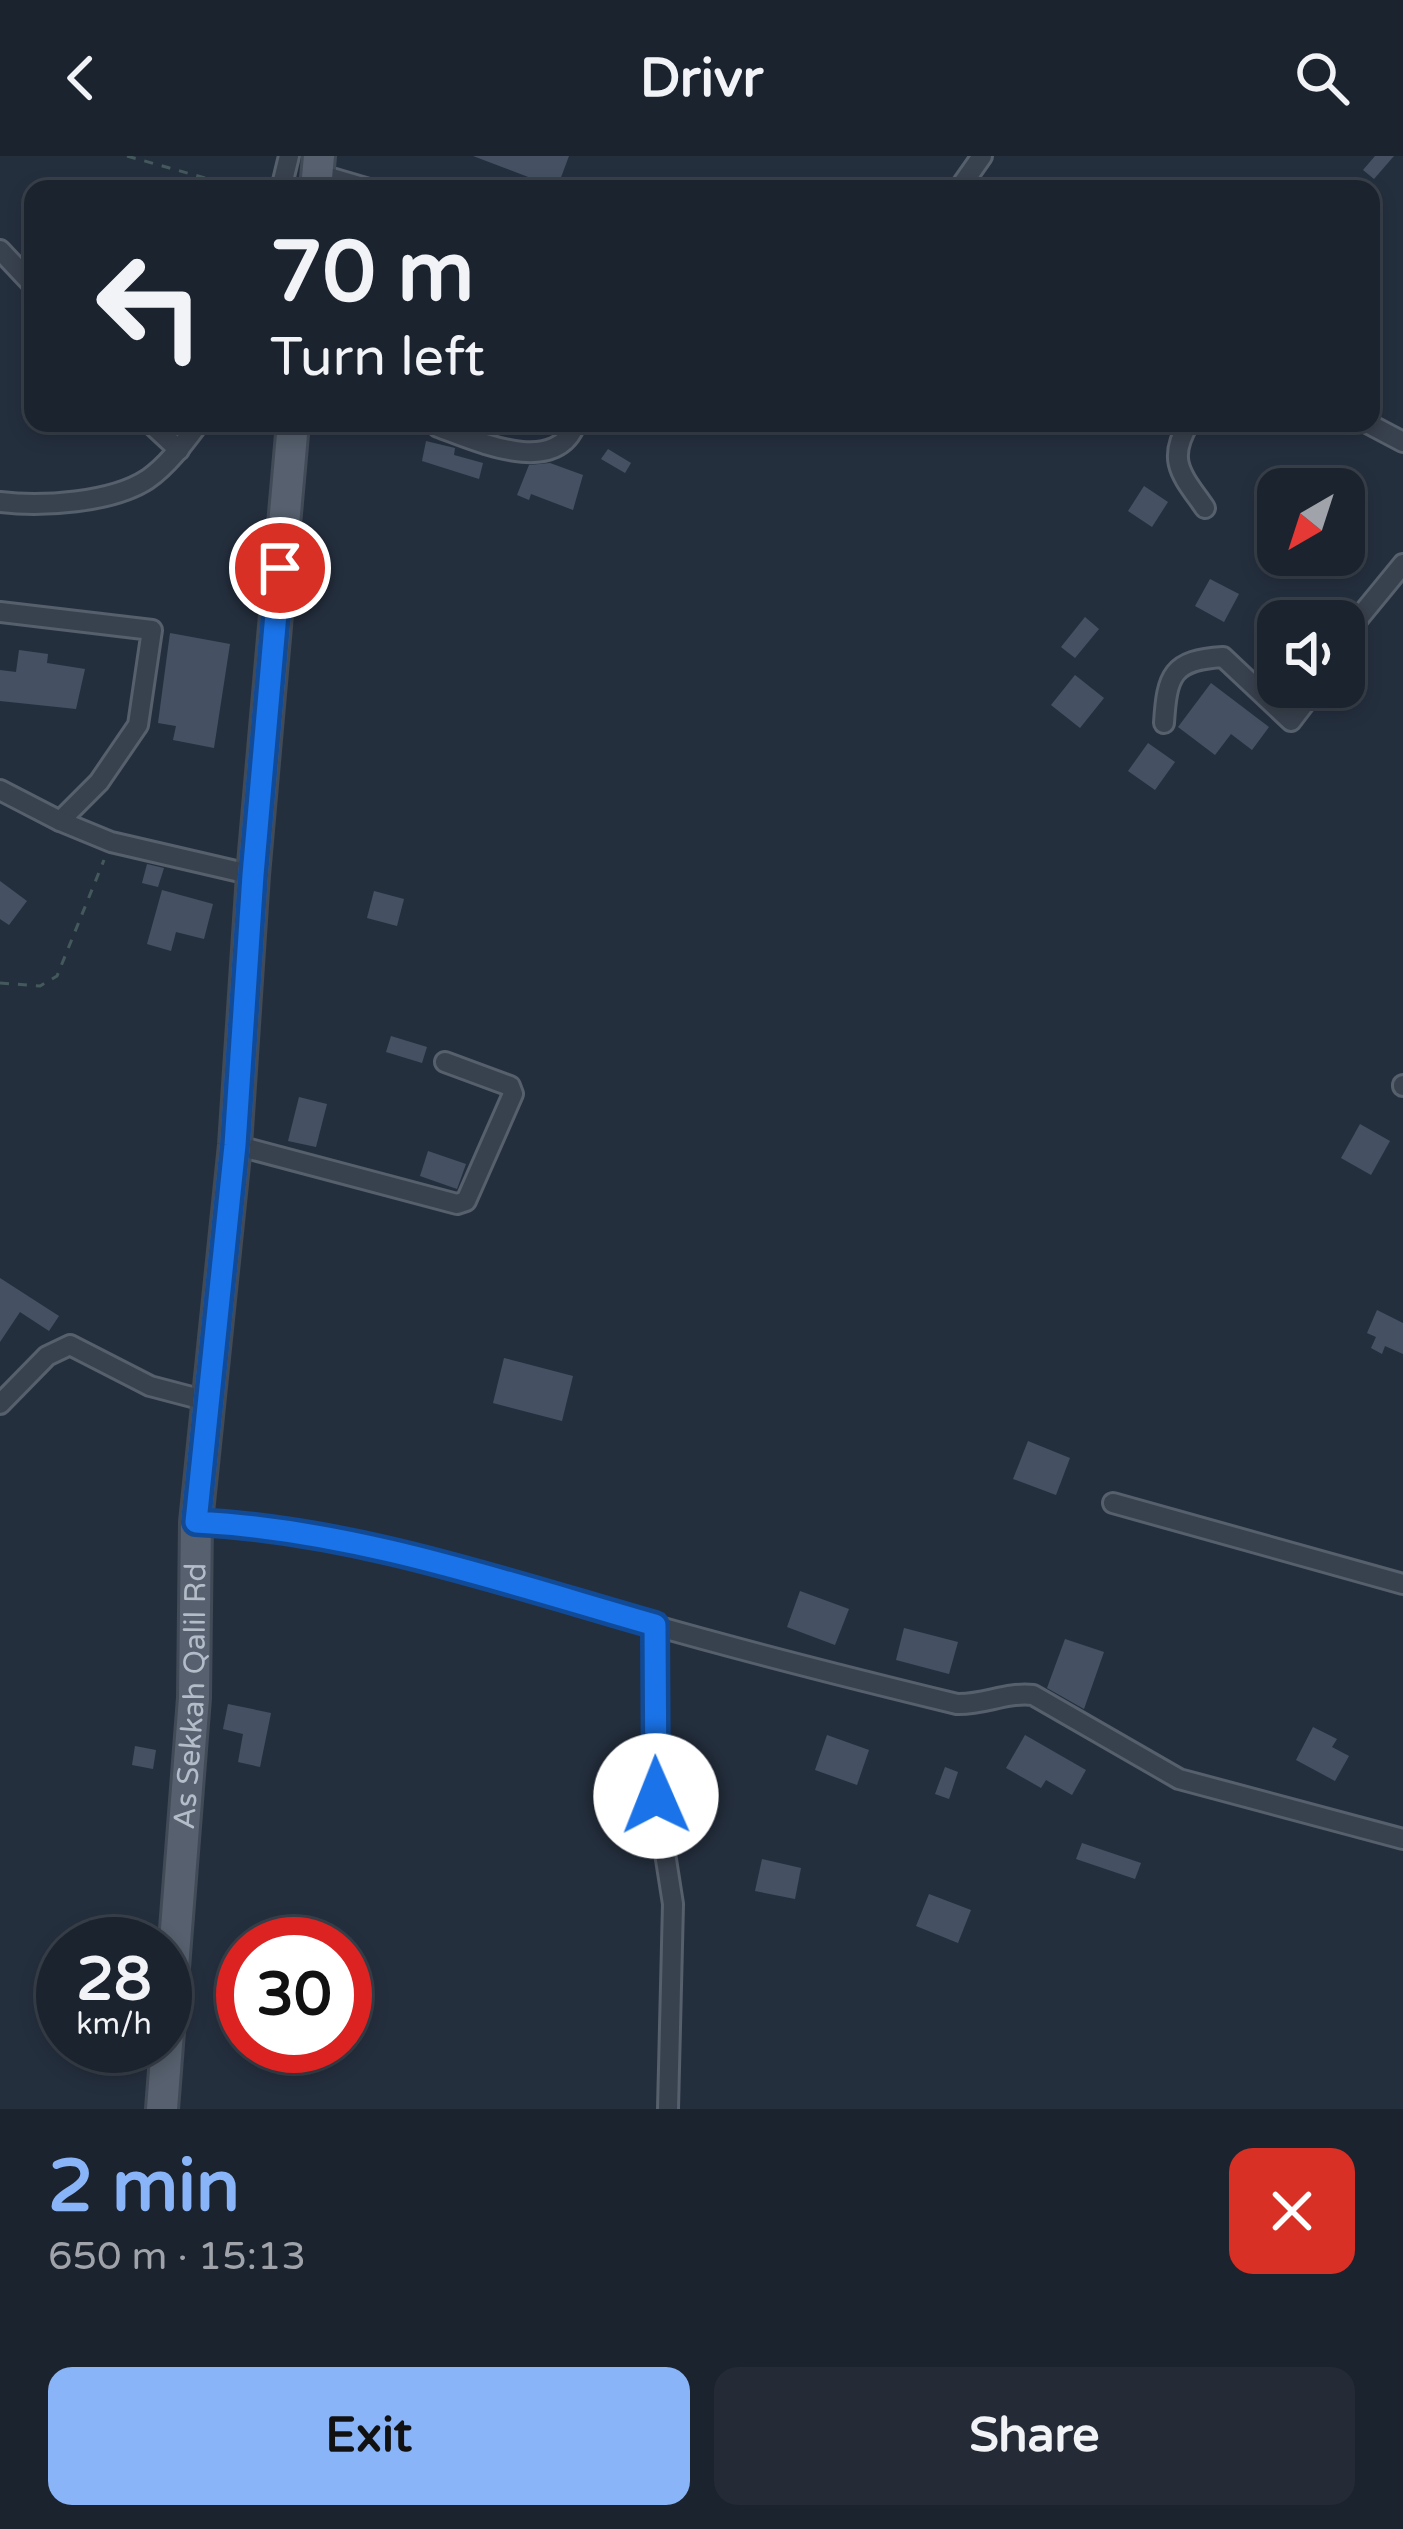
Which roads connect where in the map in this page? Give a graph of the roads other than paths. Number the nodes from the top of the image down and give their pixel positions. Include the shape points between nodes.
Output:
1 (0, 250) edge
2 (24, 275) edge
3 (160, 432) edge
4 (192, 432) edge
5 (292, 432) edge
6 (454, 432) edge
7 (573, 432) edge
8 (1184, 432) edge
9 (179, 449) junction
10 (0, 502) edge
11 (1205, 508) dead end
12 (1403, 564) edge
13 (1365, 610) edge
14 (0, 612) edge
15 (1257, 689) edge
16 (1277, 708) edge
17 (1301, 708) edge
18 (1165, 723) dead end
19 (0, 790) edge
20 (60, 821) junction
21 (253, 875) junction
22 (445, 1062) dead end
23 (235, 1145) junction
24 (207, 1401) junction
25 (0, 1404) edge
26 (1113, 1503) dead end
27 (196, 1522) junction
28 (1403, 1583) edge
29 (655, 1625) junction
30 (1403, 1839) edge
31 (162, 2109) edge
32 (668, 2109) edge

1 - 2 street
3 - 9 street
4 - 9 street
5 - 21 main road, As Sekkah Qalil Rd
6 - 7 street via 518,452 559,447
8 - 11 street via 1176,461
9 - 10 street via 147,479 115,492 41,506
12 - 13 street
14 - 20 street via 152,630 138,725
15 - 18 street via 1223,657 1197,658 1175,669
16 - 17 street via 1291,721
19 - 20 street
20 - 21 street via 111,842
21 - 23 main road, As Sekkah Qalil Rd
22 - 23 street via 510,1085 514,1094 466,1201
23 - 24 main road, As Sekkah Qalil Rd
24 - 25 street via 150,1386 70,1346 47,1356
24 - 27 main road, As Sekkah Qalil Rd
26 - 28 street
27 - 29 street via 412,1556
27 - 31 main road, As Sekkah Qalil Rd via 194,1698
29 - 30 street via 958,1704 1033,1695 1179,1779
29 - 32 street via 656,1796 674,1904

